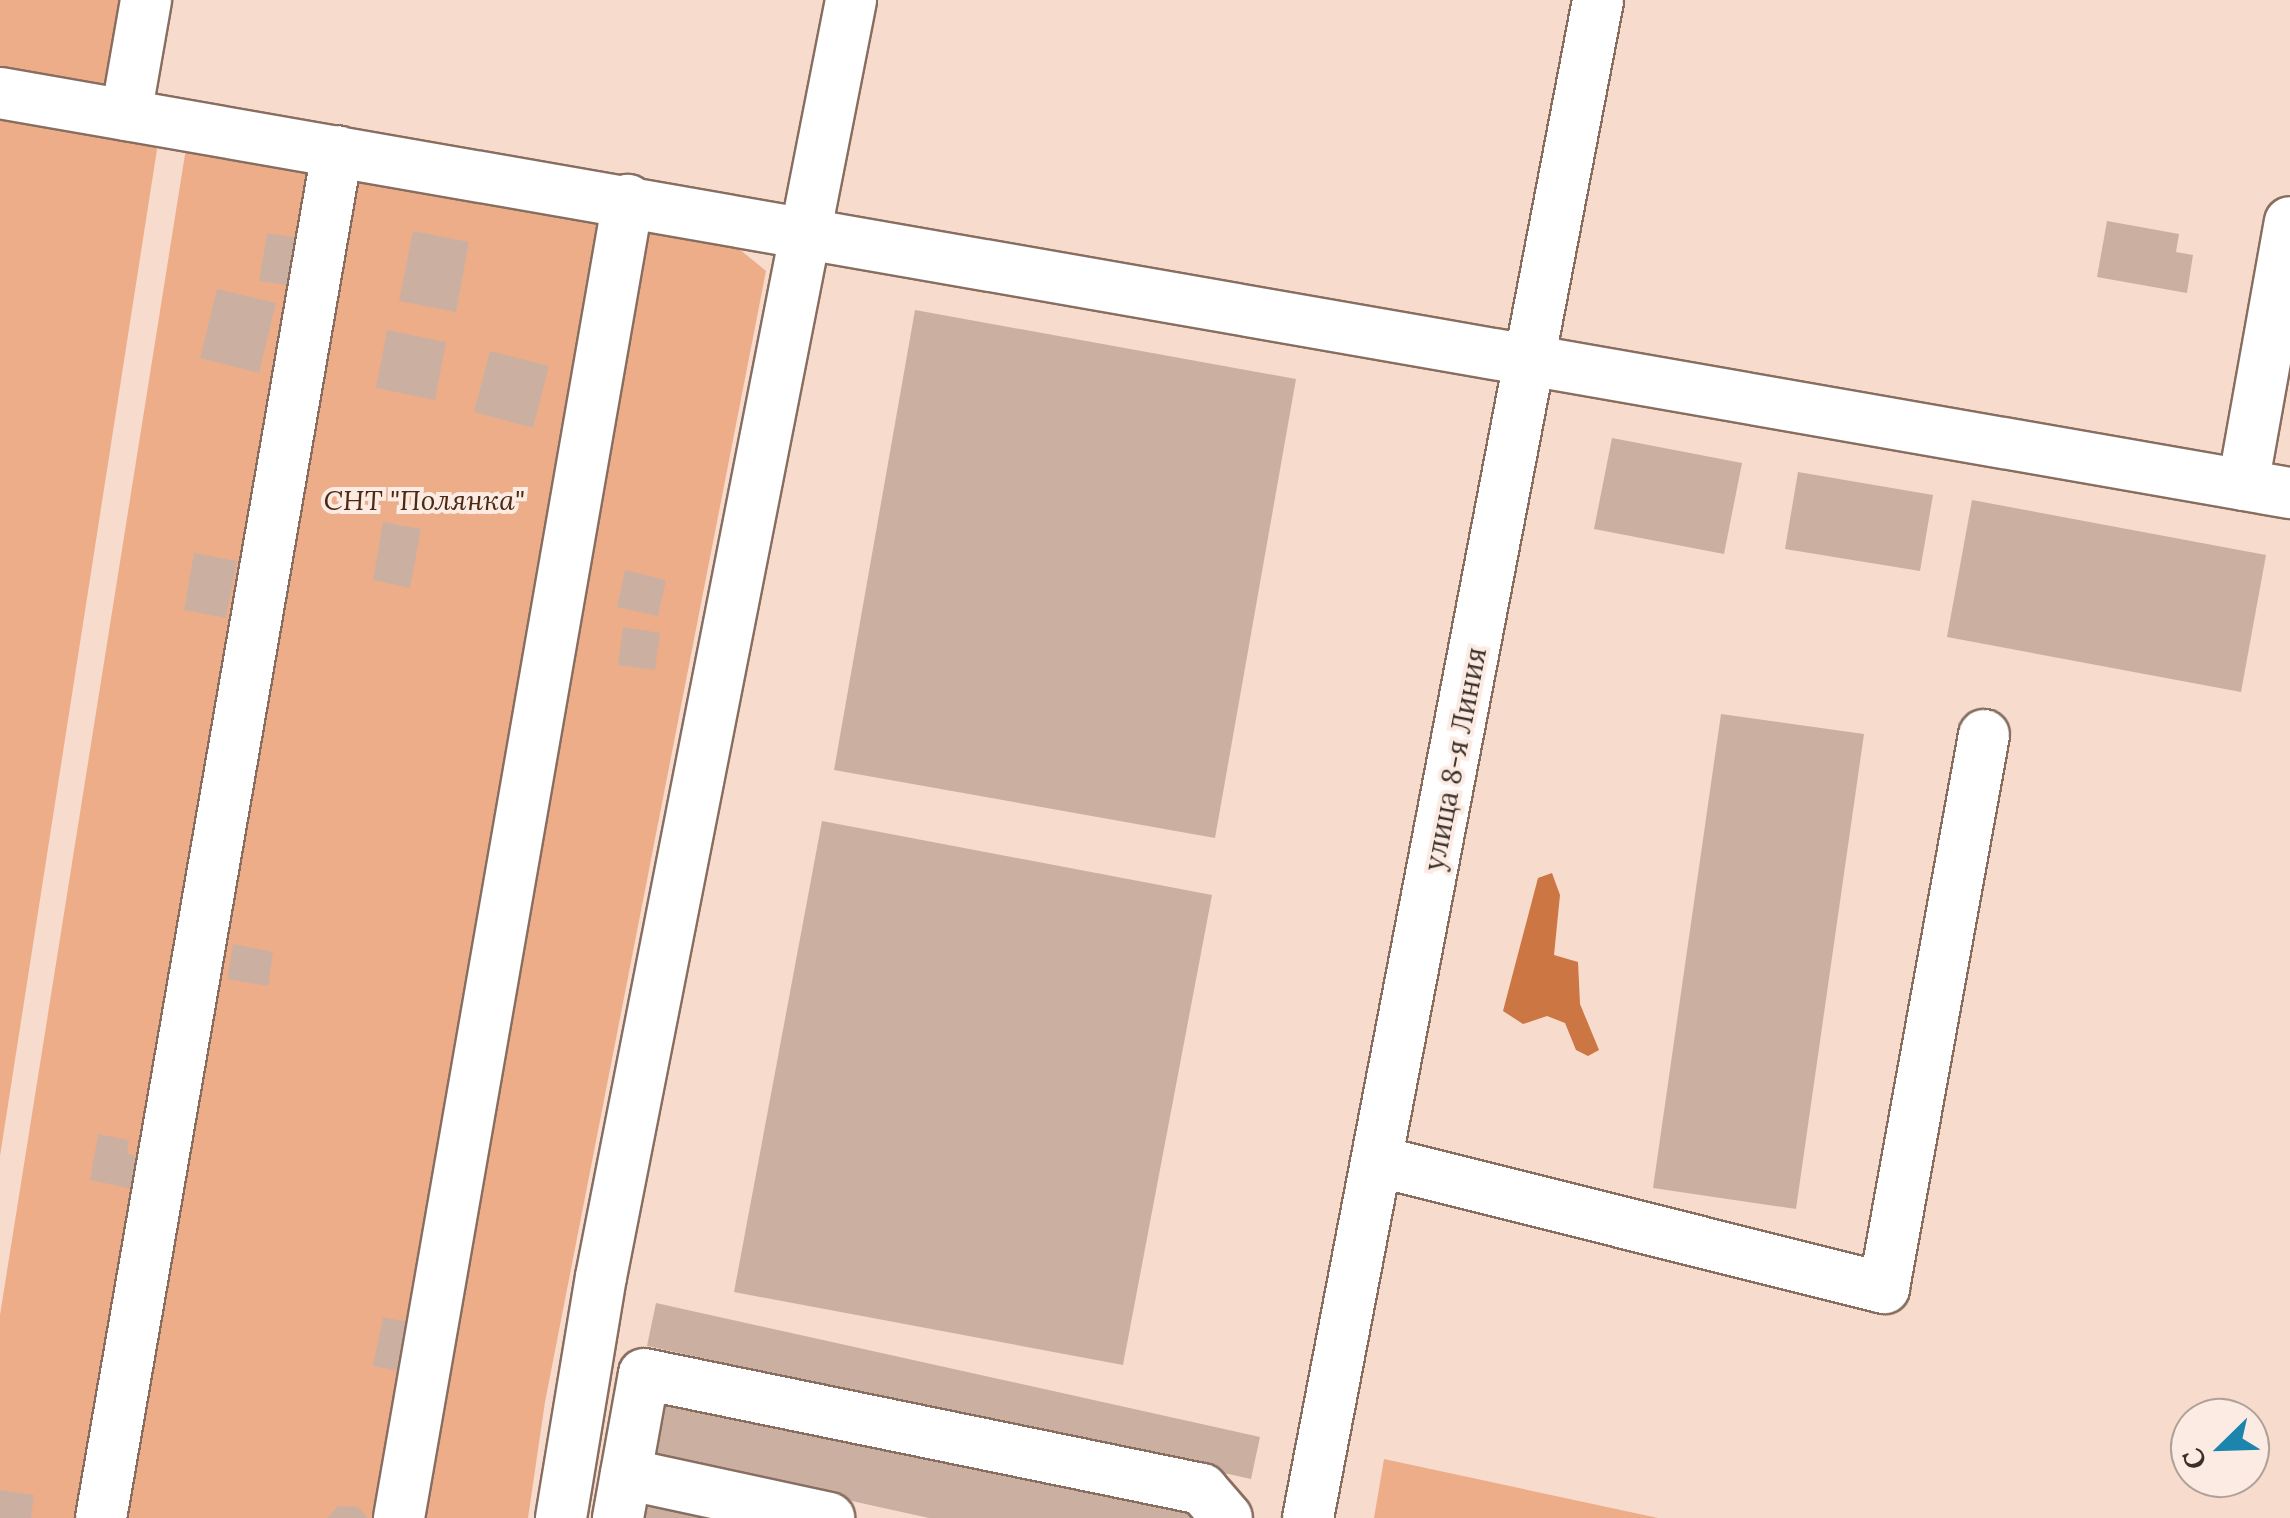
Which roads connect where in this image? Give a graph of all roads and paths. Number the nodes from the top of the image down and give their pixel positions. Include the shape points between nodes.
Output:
1 (146, 0) edge
2 (851, 0) edge
3 (1598, 0) edge
4 (0, 93) edge
5 (126, 115) junction
6 (337, 151) junction
7 (628, 200) junction
8 (2290, 222) edge
9 (808, 231) junction
10 (1532, 359) junction
11 (2267, 489) edge
12 (1984, 734) dead end
13 (1377, 1160) junction
14 (622, 1496) edge
15 (102, 1518) edge
16 (399, 1518) edge
17 (561, 1518) edge
18 (829, 1518) edge
19 (1227, 1518) edge
20 (1308, 1518) edge

1 - 5 street
2 - 9 street
3 - 10 street, улица 8-я Линия
4 - 5 street
5 - 6 street
6 - 7 street
6 - 15 street
7 - 9 street
7 - 16 street
8 - 11 street
9 - 10 street
9 - 17 street via 600,1277
10 - 11 street
10 - 13 street, улица 8-я Линия
12 - 13 street via 1884,1288
13 - 20 street, улица 8-я Линия
14 - 18 street
14 - 19 street via 644,1374 1202,1489

